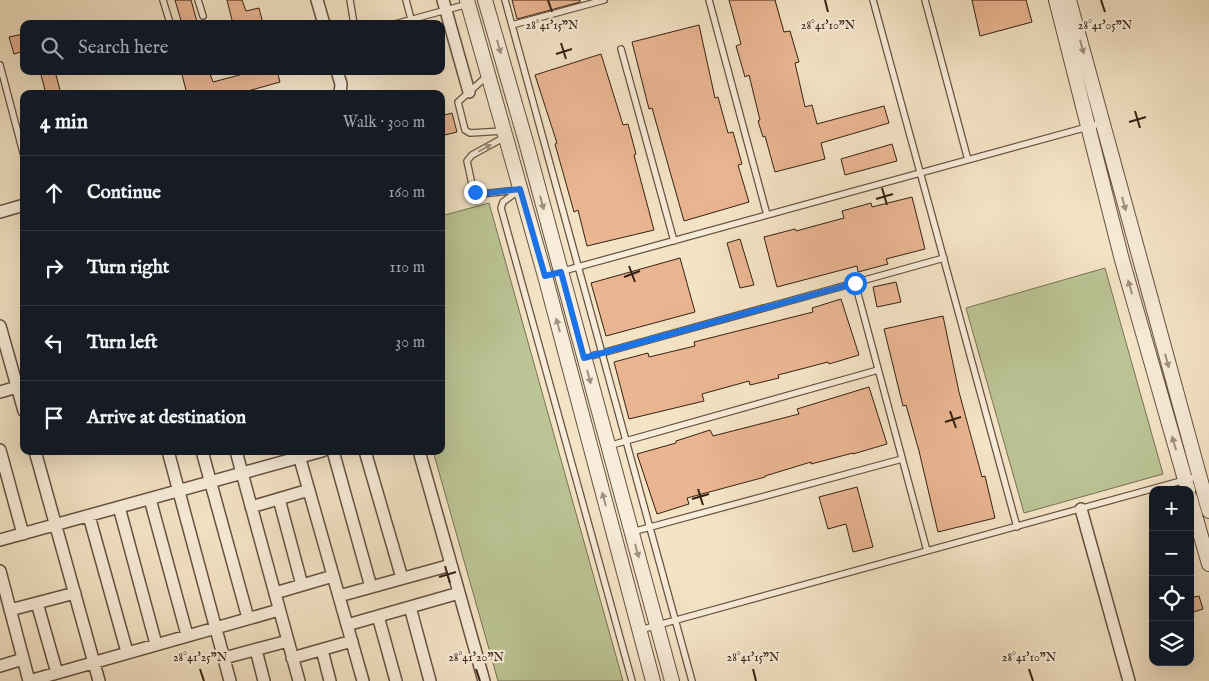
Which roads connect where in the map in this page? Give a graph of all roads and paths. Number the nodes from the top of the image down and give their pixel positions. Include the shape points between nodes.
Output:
1 (163, 0) edge
2 (198, 0) edge
3 (317, 0) edge
4 (350, 0) edge
5 (406, 0) edge
6 (485, 0) edge
7 (505, 0) edge
8 (604, 0) edge
9 (709, 0) edge
10 (873, 0) edge
11 (925, 0) edge
12 (1056, 0) edge
13 (1069, 0) edge
14 (468, 2) edge
15 (444, 5) edge
16 (202, 16) dead end
17 (411, 19) junction
18 (169, 20) edge
19 (323, 20) edge
20 (353, 20) edge
21 (408, 20) edge
22 (512, 25) junction
23 (621, 49) dead end
24 (0, 65) edge
25 (338, 75) edge
26 (488, 76) junction
27 (340, 90) edge
28 (469, 92) junction
29 (1102, 123) junction
30 (1088, 127) junction
31 (504, 134) junction
32 (20, 141) edge
33 (968, 160) junction
34 (920, 173) junction
35 (520, 189) junction
36 (20, 206) edge
37 (0, 212) edge
38 (767, 215) junction
39 (674, 241) junction
40 (944, 258) junction
41 (578, 266) junction
42 (561, 272) junction
43 (545, 276) junction
44 (855, 283) junction
45 (0, 326) edge
46 (602, 353) junction
47 (584, 358) junction
48 (5, 362) edge
49 (878, 370) junction
50 (17, 387) junction
51 (0, 392) edge
52 (20, 397) edge
53 (626, 440) junction
54 (608, 446) junction
55 (0, 450) edge
56 (36, 455) edge
57 (169, 455) edge
58 (203, 455) edge
59 (237, 455) edge
60 (296, 455) edge
61 (299, 455) edge
62 (335, 455) edge
63 (366, 455) edge
64 (420, 455) edge
65 (902, 459) junction
66 (242, 474) junction
67 (1200, 476) junction
68 (210, 482) junction
69 (1186, 485) edge
70 (309, 490) junction
71 (179, 491) junction
72 (279, 498) junction
73 (150, 499) junction
74 (251, 507) junction
75 (119, 508) junction
76 (1081, 509) junction
77 (1209, 511) edge
78 (1194, 512) edge
79 (89, 516) junction
80 (56, 525) junction
81 (1016, 526) junction
82 (650, 527) junction
83 (632, 532) junction
84 (23, 534) junction
85 (0, 540) edge
86 (927, 551) junction
87 (1209, 564) edge
88 (451, 565) junction
89 (0, 573) edge
90 (333, 576) junction
91 (402, 578) junction
92 (302, 585) junction
93 (371, 587) junction
94 (75, 593) junction
95 (275, 593) junction
96 (459, 593) junction
97 (338, 596) junction
98 (37, 603) junction
99 (410, 607) junction
100 (10, 610) junction
101 (279, 610) junction
102 (378, 616) junction
103 (248, 618) junction
104 (676, 620) junction
105 (347, 625) junction
106 (657, 625) junction
107 (216, 627) junction
108 (639, 630) junction
109 (187, 635) junction
110 (288, 641) junction
111 (352, 641) junction
112 (156, 644) junction
113 (256, 650) junction
114 (322, 650) junction
115 (126, 652) junction
116 (224, 658) junction
117 (292, 658) junction
118 (23, 659) junction
119 (94, 662) junction
120 (0, 666) edge
121 (57, 672) junction
122 (29, 681) edge
123 (99, 681) edge
124 (230, 681) edge
125 (264, 681) edge
126 (299, 681) edge
127 (330, 681) edge
128 (363, 681) edge
129 (396, 681) edge
130 (430, 681) edge
131 (484, 681) edge
132 (632, 681) edge
133 (653, 681) edge
134 (672, 681) edge
135 (692, 681) edge
136 (1129, 681) edge

1 - 18 lane
2 - 16 lane
3 - 19 street
4 - 20 lane
5 - 17 lane
6 -> 42 street
7 - 22 lane
8 - 22 lane
9 - 38 lane
10 - 34 lane
11 - 33 lane
12 - 30 street
13 -> 29 street
14 - 15 lane
14 - 26 street
15 - 17 lane
15 - 28 street
17 - 21 lane
22 - 41 lane
23 - 39 lane
24 - 32 lane
25 - 27 street
26 - 28 lane
26 - 31 street
28 - 31 lane via 458,105 467,133
29 - 30 lane
29 -> 67 street
30 - 33 lane
69 -> 30 street
31 - 35 street
35 -> 31 lane via 481,194 473,189 466,161
33 - 34 lane
34 - 38 lane
34 - 40 lane
35 - 43 street
35 - 132 lane via 503,202 501,208
36 - 37 street
38 - 39 lane
39 - 41 lane
40 - 44 lane
40 - 81 lane
41 - 42 lane
41 - 46 lane
42 - 43 lane
42 - 47 street
108 -> 43 street
44 - 46 lane
44 - 49 lane
45 - 48 street
46 - 47 lane
46 - 53 lane
47 -> 54 street
48 - 50 street
49 - 53 lane
49 - 65 lane
50 - 51 street
50 - 52 street
53 - 54 lane
53 - 82 lane
54 - 83 street
55 - 84 street
56 - 80 street
57 - 71 street
58 - 68 street
59 - 66 street
60 - 66 street
61 - 70 street
62 - 93 street
63 - 91 street
64 - 88 street
65 - 82 lane
65 - 86 lane
66 - 68 street
66 - 74 street
67 - 69 lane
67 - 77 street
68 - 71 street
68 - 103 street
69 - 76 lane
70 - 72 street
70 - 90 street
71 - 73 street
71 - 107 street
72 - 74 street
72 - 92 street
73 - 75 street
73 - 109 street
74 - 95 street
75 - 79 street
75 - 112 street
76 - 81 lane
76 - 136 street
78 - 87 street
79 - 80 street
79 - 115 street
80 - 84 street
80 - 94 street
81 - 86 lane
82 - 83 lane
82 - 104 lane
83 -> 106 street
84 - 85 street
86 - 104 lane
88 - 91 street
88 - 96 street
89 - 100 street
90 - 92 street
90 - 97 street
91 - 93 street
92 - 95 street
93 - 97 street
94 - 98 street
94 - 119 street
95 - 101 street
96 - 99 street
96 - 131 street
97 - 105 street
98 - 100 street
98 - 121 street
99 - 102 street
99 - 130 street
100 - 118 street
101 - 103 street
101 - 110 street
102 - 105 street
102 - 129 street
103 - 107 street
104 - 106 lane
104 - 135 lane
105 - 111 street
106 - 108 lane
106 - 134 street
107 - 109 street
107 - 116 street
108 - 133 street
109 - 112 street
110 - 113 street
110 - 117 street
111 - 114 street
111 - 128 street
112 - 115 street
113 - 116 street
113 - 125 street
114 - 117 street
114 - 127 street
115 - 119 street
116 - 124 street
117 - 126 street
118 - 120 street
118 - 122 street
119 - 121 street
119 - 123 street
121 - 122 street

